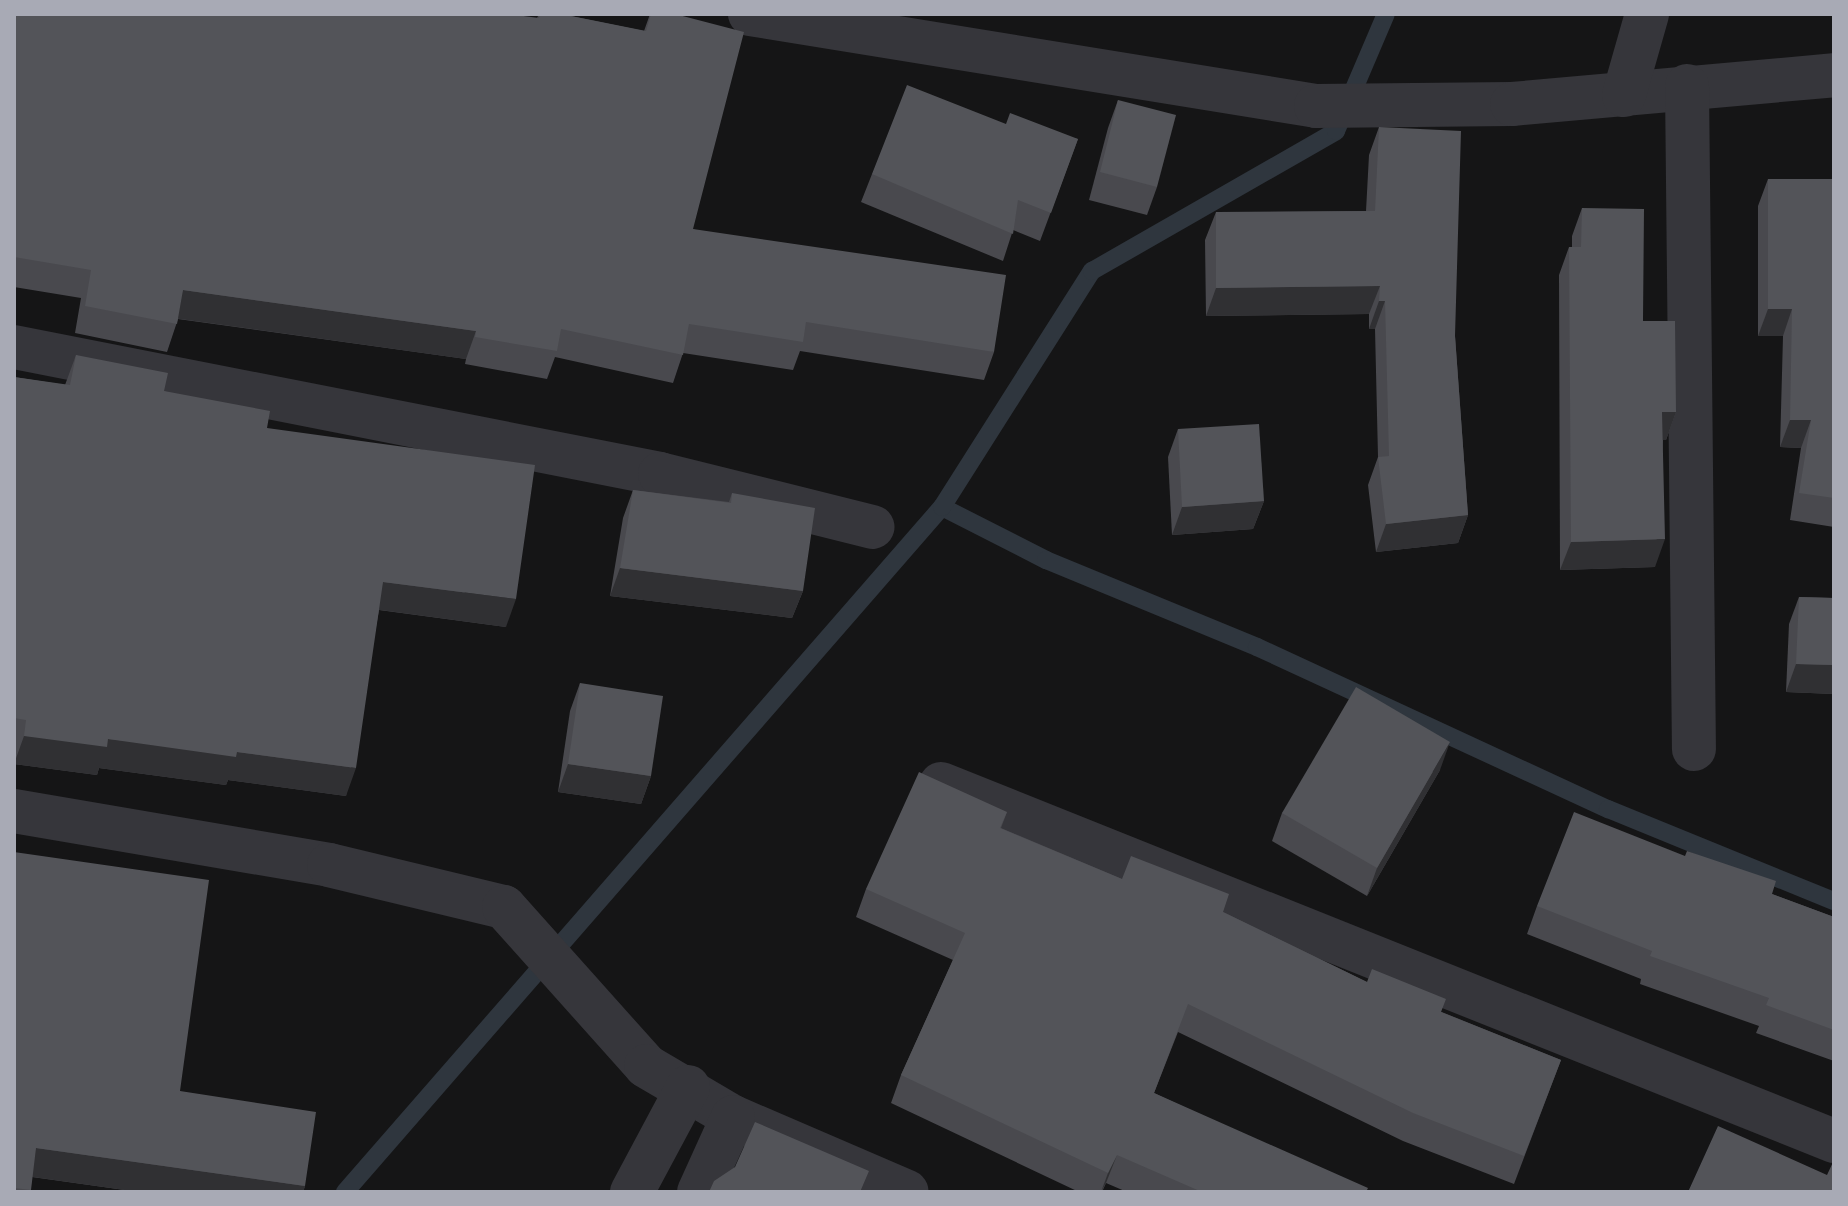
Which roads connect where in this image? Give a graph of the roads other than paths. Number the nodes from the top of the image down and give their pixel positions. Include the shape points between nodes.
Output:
1 (750, 14) edge
2 (1647, 14) edge
3 (1834, 75) edge
4 (1687, 86) junction
5 (1624, 95) junction
6 (14, 347) edge
7 (872, 527) dead end
8 (1694, 749) dead end
9 (941, 784) edge
10 (14, 811) edge
11 (688, 1087) junction
12 (733, 1117) junction
13 (1834, 1141) edge
14 (632, 1192) edge
15 (699, 1192) edge
16 (907, 1192) edge

1 - 5 street via 1316,106 1512,104
2 - 5 street
3 - 4 street
4 - 5 street
4 - 8 street
6 - 7 street via 660,474
9 - 13 street
10 - 11 street via 329,865 504,907 646,1066
11 - 12 street
11 - 14 street
12 - 15 street
12 - 16 street

